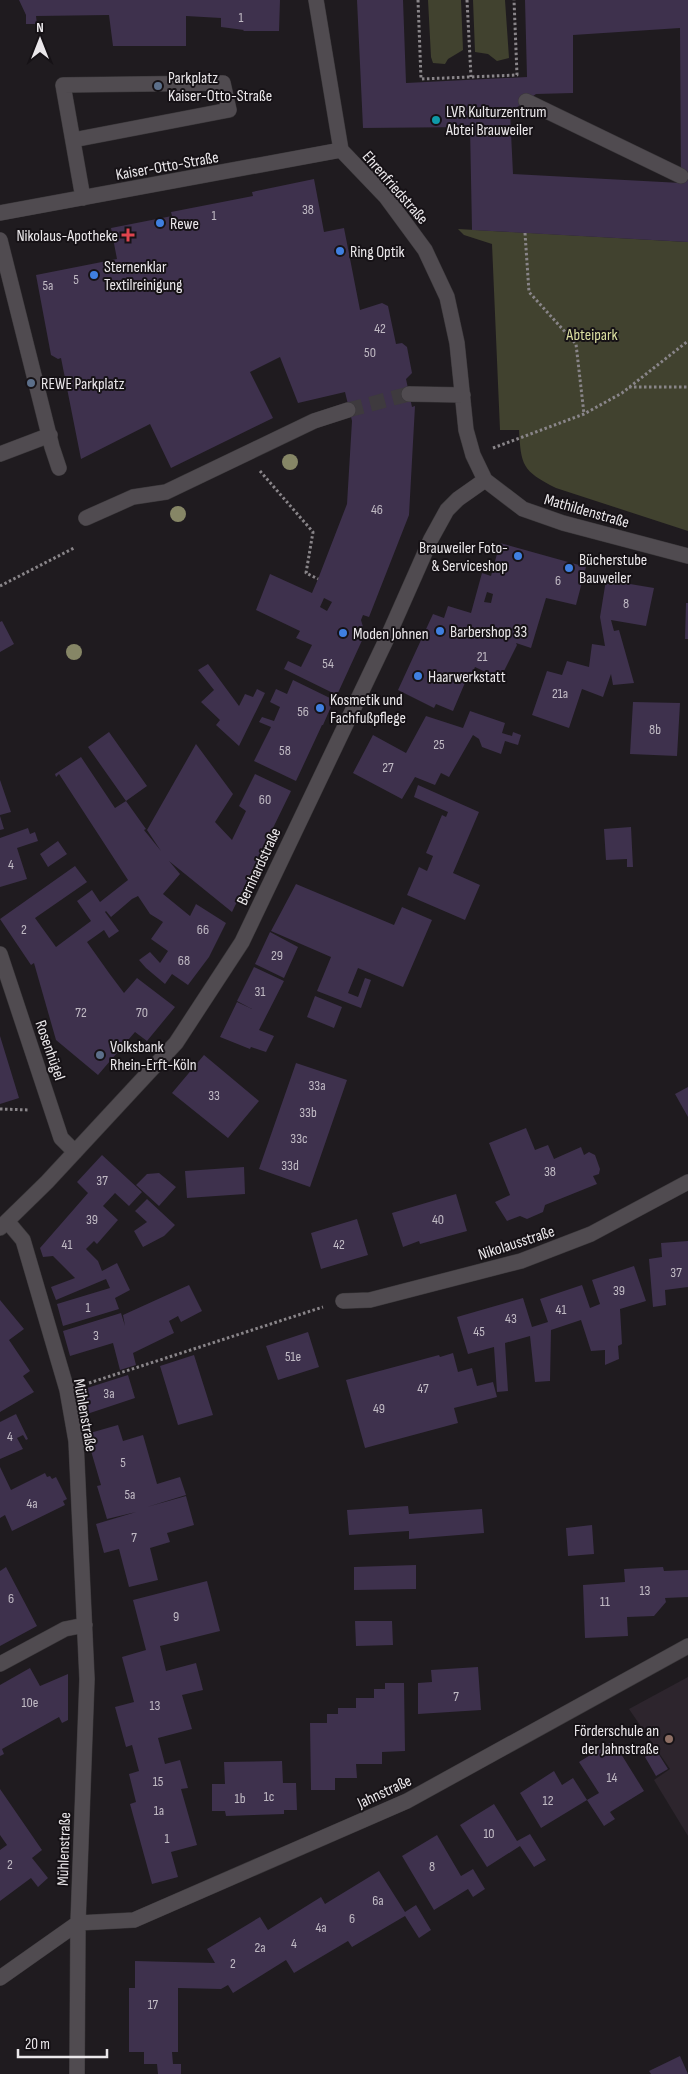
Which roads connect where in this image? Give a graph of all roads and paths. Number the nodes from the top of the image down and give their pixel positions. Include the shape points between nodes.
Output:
1 (316, 0) edge
2 (418, 0) edge
3 (467, 0) edge
4 (514, 0) edge
5 (471, 77) junction
6 (526, 101) dead end
7 (73, 140) junction
8 (341, 150) junction
9 (681, 176) dead end
10 (83, 198) junction
11 (0, 213) edge
12 (525, 233) dead end
13 (0, 240) edge
14 (688, 341) edge
15 (629, 387) junction
16 (688, 387) edge
17 (409, 394) tunnel mouth
18 (462, 395) junction
19 (348, 410) tunnel mouth
20 (584, 414) junction
21 (50, 435) junction
22 (0, 454) edge
23 (474, 455) junction
24 (59, 468) dead end
25 (485, 480) junction
26 (270, 483) dead end
27 (86, 518) dead end
28 (74, 548) dead end
29 (688, 556) edge
30 (318, 579) dead end
31 (0, 586) edge
32 (0, 954) edge
33 (75, 1152) junction
34 (688, 1182) edge
35 (4, 1225) edge
36 (343, 1300) joint
37 (67, 1390) junction
38 (85, 1625) junction
39 (688, 1646) edge
40 (0, 1664) edge
41 (78, 1923) junction
42 (0, 1978) edge
43 (77, 2074) edge

1 - 8 street, Ehrenfriedstraße
2 - 5 path via 422,79
3 - 5 path
4 - 5 path via 518,76
6 - 9 street
7 - 7 street via 63,85 223,83 229,110
7 - 10 street
8 - 10 street, Kaiser-Otto-Straße
8 - 18 street, Ehrenfriedstraße via 386,197 425,250 447,297 457,343
10 - 11 street, Kaiser-Otto-Straße
12 - 20 path via 529,292 576,344
13 - 21 street
14 - 15 path
15 - 16 path
15 - 20 path
17 - 18 street
18 - 23 street, Ehrenfriedstraße via 466,430
19 - 27 street via 314,421 166,492 133,497
20 - 23 path
21 - 22 street
21 - 24 street
23 - 25 street, Ehrenfriedstraße
25 - 29 street, Mathildenstraße via 523,509 563,523
25 - 33 street, Bernhardstraße via 447,510 431,538 389,634 242,942 176,1042
26 - 30 path via 313,532 306,573
28 - 31 path
32 - 33 street, Rosenhügel via 61,1138
33 - 35 street, Bernhardstraße
34 - 36 street, Nikolausstraße via 591,1234 521,1261 370,1300
35 - 37 street, Mühlenstraße via 23,1240
36 - 37 path
37 - 38 street, Mühlenstraße via 76,1441
38 - 40 street via 65,1629
38 - 41 street, Mühlenstraße via 88,1678
39 - 41 street, Jahnstraße via 407,1801 134,1920
41 - 42 street
41 - 43 street, Mühlenstraße

